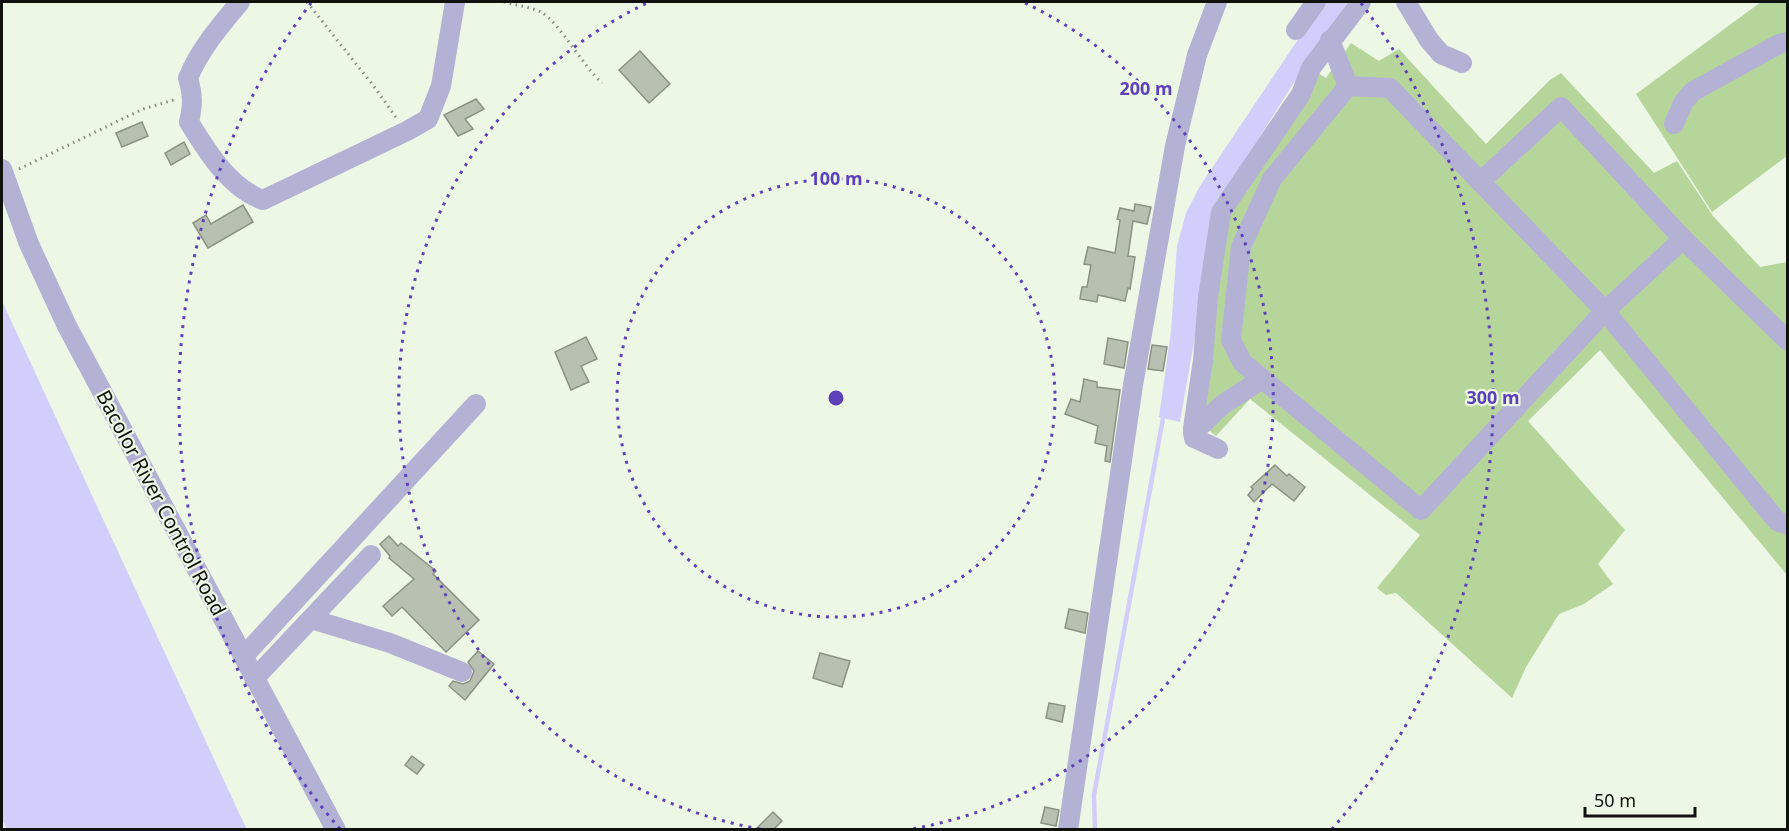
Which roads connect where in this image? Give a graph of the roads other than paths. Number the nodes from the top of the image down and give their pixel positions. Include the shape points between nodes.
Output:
1 (240, 2) edge
2 (455, 2) edge
3 (1217, 2) edge
4 (1316, 2) edge
5 (1361, 2) edge
6 (1406, 2) edge
7 (1296, 30) dead end
8 (1330, 40) junction
9 (1788, 42) edge
10 (1462, 63) dead end
11 (1348, 86) junction
12 (1674, 124) dead end
13 (3, 173) edge
14 (1480, 182) junction
15 (1683, 239) junction
16 (1605, 311) junction
17 (1788, 341) edge
18 (1262, 379) junction
19 (476, 404) dead end
20 (1193, 433) junction
21 (1218, 449) dead end
22 (1788, 525) edge
23 (371, 555) dead end
24 (311, 619) junction
25 (243, 657) junction
26 (462, 672) dead end
27 (254, 679) junction
28 (336, 830) edge
29 (1068, 830) edge

1 - 2 street via 213,34 188,78 194,103 189,122 222,170 248,193 263,200 428,119 441,86
3 - 29 street via 1197,55 1173,155 1133,385
4 - 7 street
5 - 8 street
6 - 10 street via 1429,40 1442,54
8 - 11 street
8 - 20 street via 1311,68 1301,94 1221,212
9 - 12 street via 1692,92
11 - 14 street via 1390,88
11 - 18 street via 1272,179 1241,247 1231,340 1242,362
13 - 25 street, Bacolor River Control Road via 29,244 67,326
14 - 15 street via 1561,107
14 - 16 street
15 - 16 street
15 - 17 street
16 - 18 street via 1421,510
16 - 22 street via 1777,521
18 - 20 street via 1222,405
19 - 25 street
20 - 21 street via 1194,438
23 - 24 street
24 - 26 street via 390,643
24 - 27 street
25 - 27 street, Bacolor River Control Road
27 - 28 street, Bacolor River Control Road

